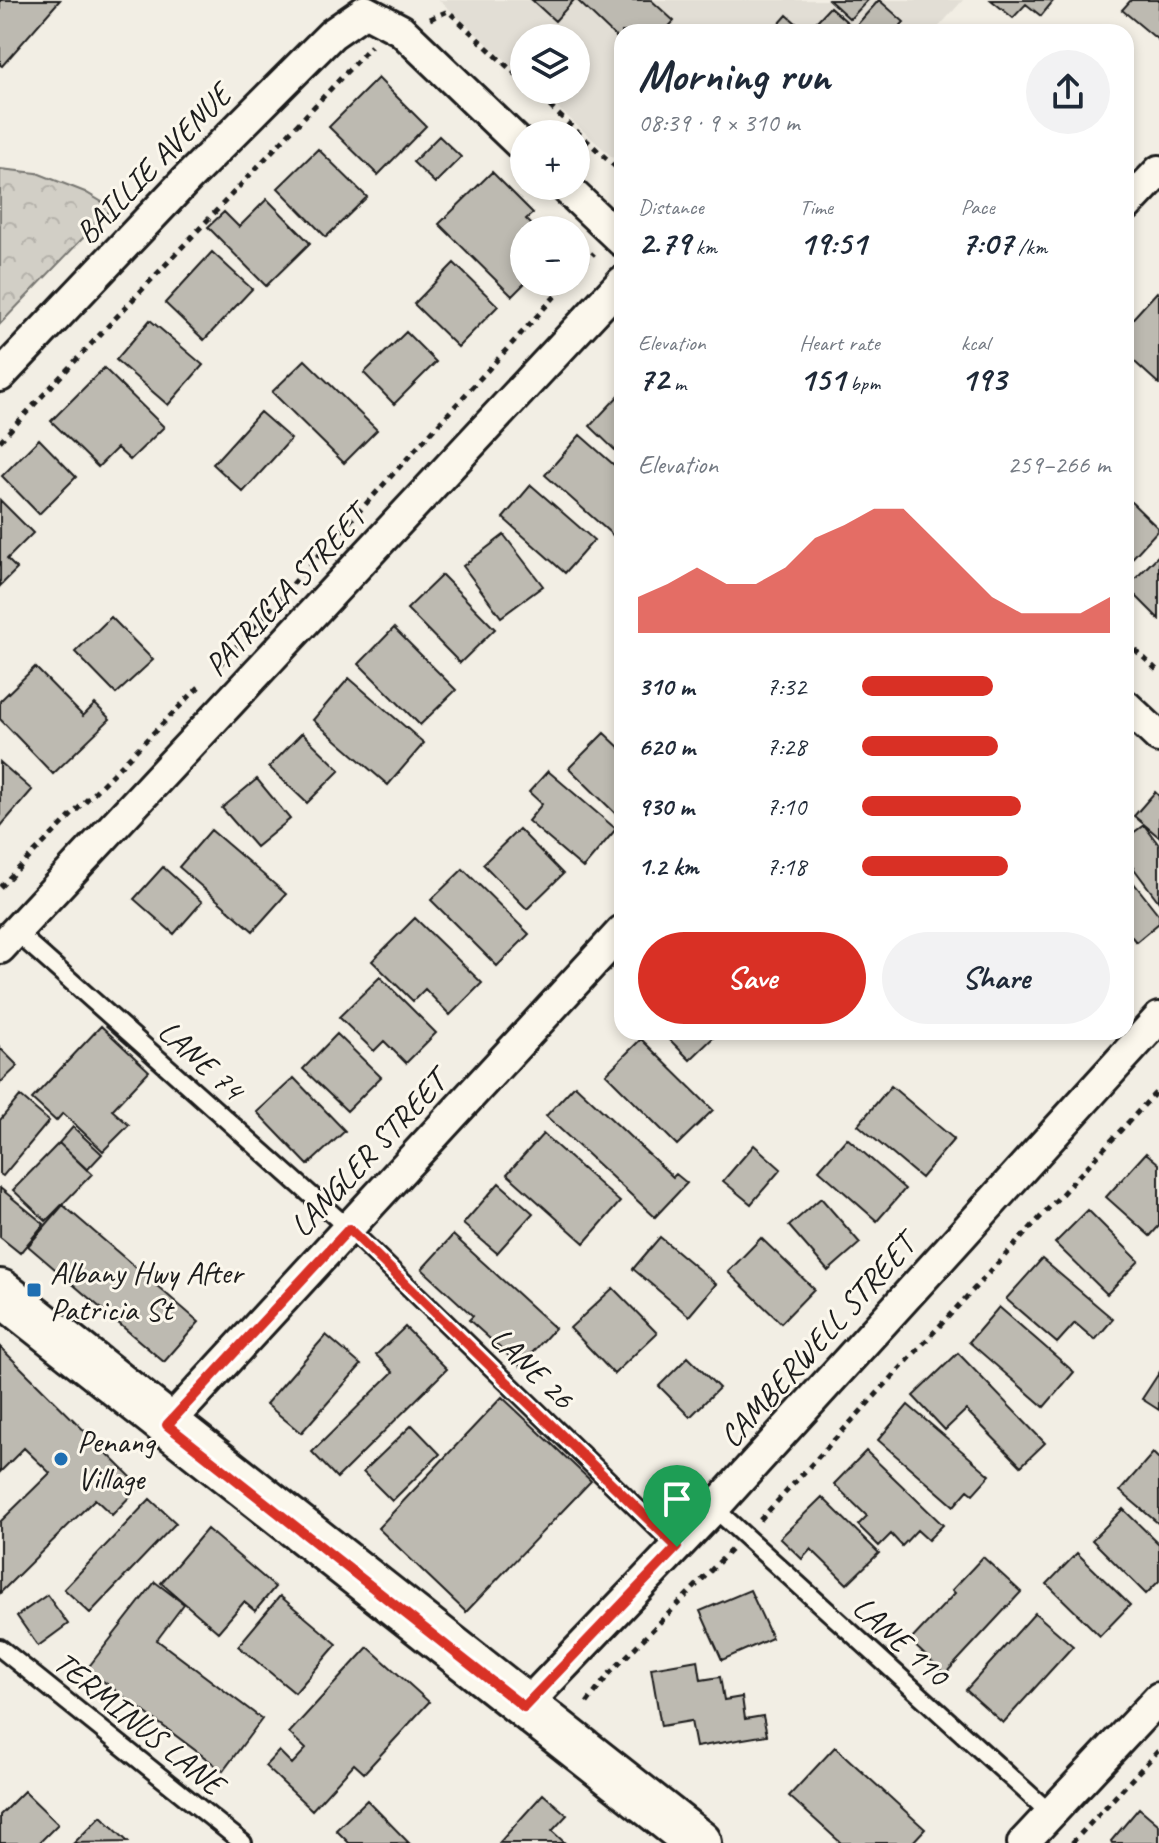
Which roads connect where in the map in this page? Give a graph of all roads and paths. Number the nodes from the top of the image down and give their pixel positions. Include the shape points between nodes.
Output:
1 (401, 30) junction
2 (510, 69) edge
3 (547, 104) edge
4 (510, 135) edge
5 (614, 166) edge
6 (1159, 171) edge
7 (1134, 198) edge
8 (579, 200) edge
9 (614, 233) edge
10 (614, 291) edge
11 (555, 296) edge
12 (0, 376) edge
13 (0, 441) edge
14 (1134, 649) edge
15 (216, 669) dead end
16 (1159, 672) edge
17 (205, 681) dead end
18 (1134, 714) edge
19 (1159, 737) edge
20 (0, 887) edge
21 (8, 940) edge
22 (614, 940) edge
23 (1159, 1018) edge
24 (1159, 1089) edge
25 (349, 1229) junction
26 (0, 1292) edge
27 (167, 1425) junction
28 (714, 1508) junction
29 (744, 1537) junction
30 (677, 1547) junction
31 (0, 1648) edge
32 (1159, 1698) edge
33 (587, 1703) dead end
34 (524, 1707) junction
35 (1159, 1750) edge
36 (1051, 1814) junction
37 (243, 1843) edge
38 (699, 1843) edge
39 (1023, 1843) edge
40 (1072, 1843) edge

1 - 2 path via 448,11
1 - 4 street
1 - 12 street, BAILLIE AVENUE via 365,11 332,34
1 - 13 path via 375,41
3 - 5 path
6 - 7 street
8 - 9 street
10 - 21 street, PATRICIA STREET
11 - 15 path
14 - 16 path
17 - 20 path
18 - 19 street
21 - 25 lane, LANE 74
22 - 25 street, LANGLER STREET
23 - 28 street, CAMBERWELL STREET
24 - 29 path
25 - 27 street, LANGLER STREET
25 - 30 lane, LANE 26
26 - 27 main road
27 - 34 main road
28 - 29 lane, LANE 110
28 - 30 street, CAMBERWELL STREET
29 - 33 path
29 - 36 lane, LANE 110
30 - 34 street, CAMBERWELL STREET
31 - 37 lane, TERMINUS LANE
32 - 36 street
34 - 38 main road
35 - 40 path
36 - 39 street

